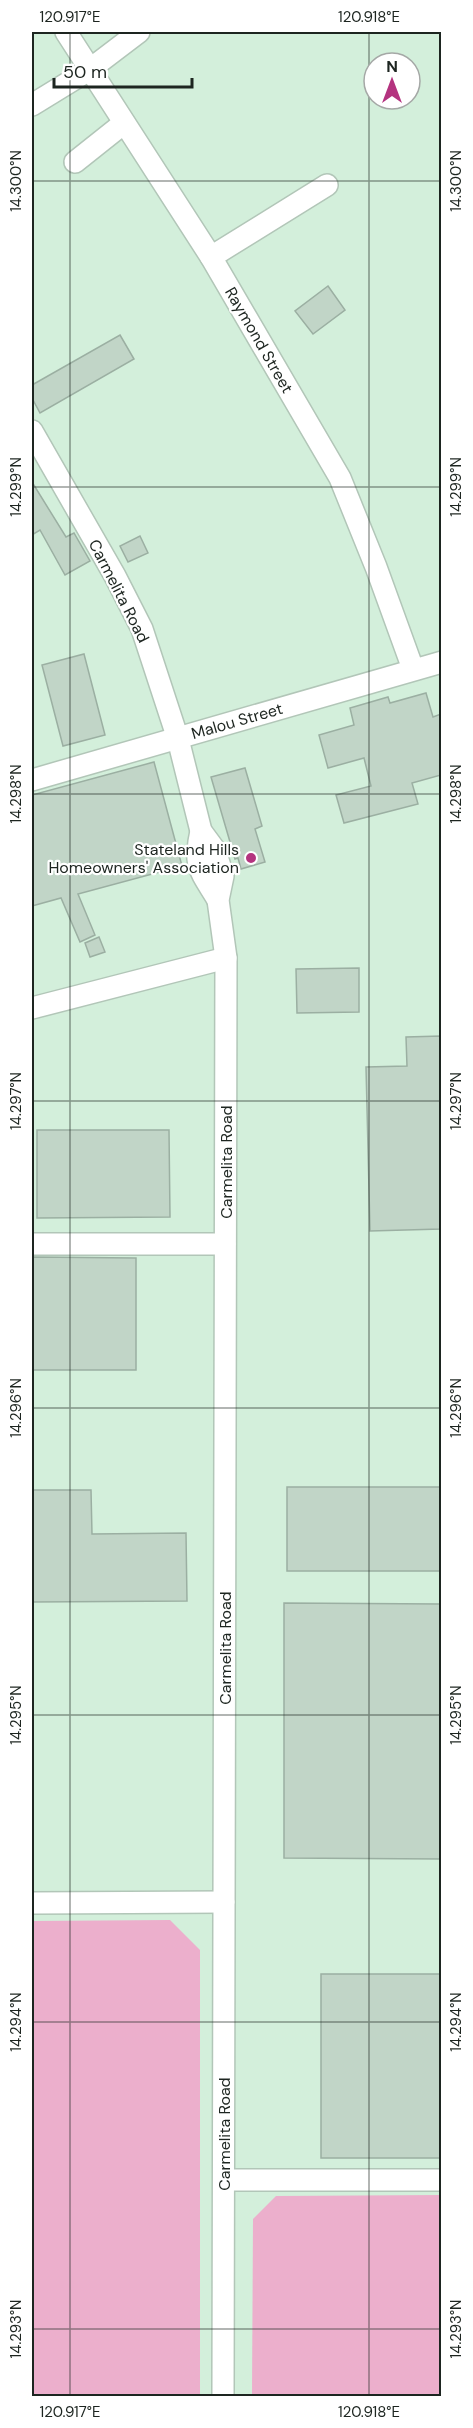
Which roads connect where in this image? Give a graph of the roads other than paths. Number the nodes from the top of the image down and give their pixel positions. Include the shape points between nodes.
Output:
1 (66, 32) edge
2 (139, 32) edge
3 (89, 70) junction
4 (32, 105) edge
5 (124, 123) junction
6 (75, 162) dead end
7 (327, 185) dead end
8 (211, 257) junction
9 (32, 431) edge
10 (441, 662) edge
11 (413, 669) junction
12 (178, 738) junction
13 (32, 780) edge
14 (226, 958) junction
15 (32, 1008) edge
16 (32, 1244) edge
17 (225, 1244) junction
18 (224, 1902) junction
19 (32, 1903) edge
20 (224, 2180) junction
21 (441, 2180) edge
22 (223, 2397) edge

1 - 3 street, Raymond Street
2 - 3 street
3 - 4 street
3 - 5 street, Raymond Street
5 - 6 street
5 - 8 street, Raymond Street
7 - 8 street
8 - 11 street, Raymond Street via 340,478
9 - 12 street, Carmelita Road via 142,629
10 - 11 street, Malou Street
11 - 12 street, Malou Street
12 - 13 street, Malou Street
12 - 14 street, Carmelita Road via 201,831 215,850 223,876 218,900
14 - 15 street
14 - 17 street, Carmelita Road
16 - 17 street
17 - 18 street, Carmelita Road
18 - 19 street
18 - 20 street, Carmelita Road
20 - 21 street
20 - 22 street, Carmelita Road

